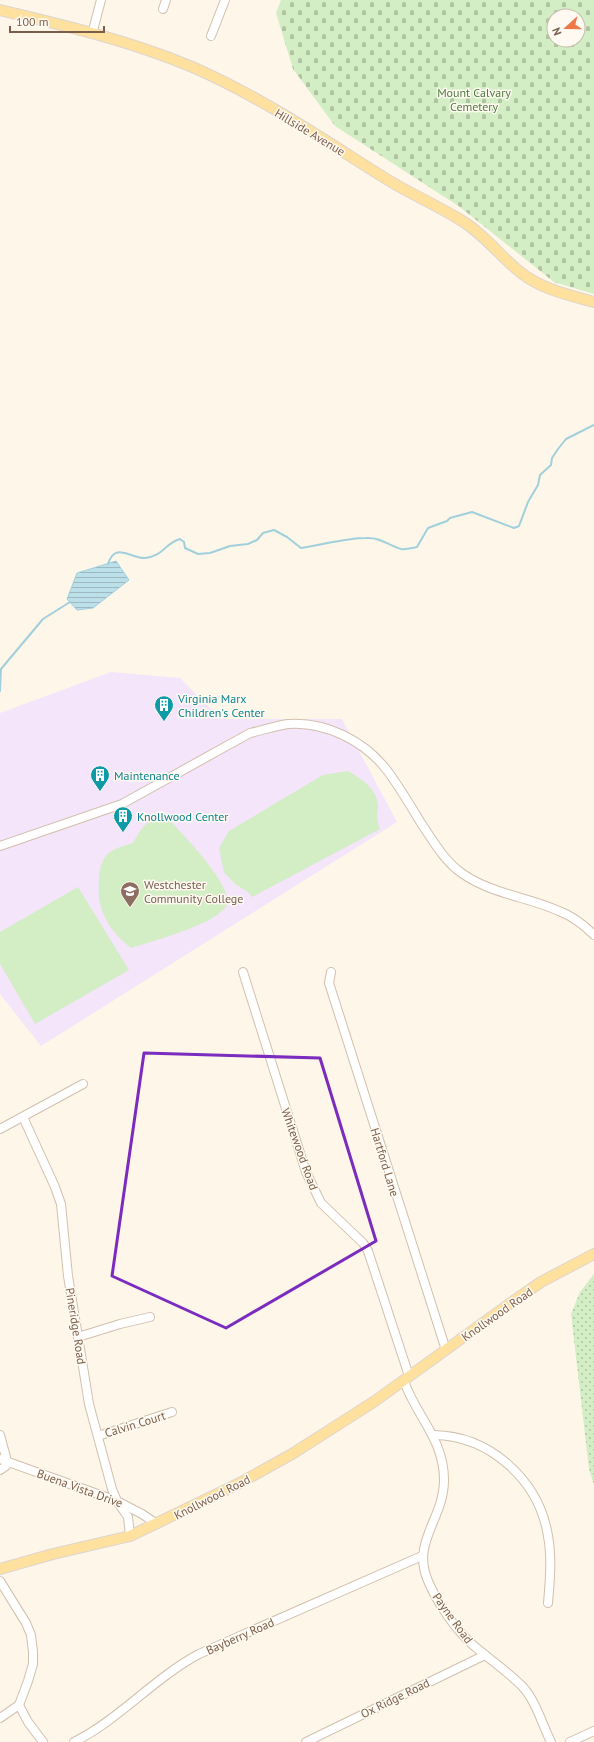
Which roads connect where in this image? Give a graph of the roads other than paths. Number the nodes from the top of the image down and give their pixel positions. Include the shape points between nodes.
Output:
1 (166, 0) edge
2 (224, 0) edge
3 (98, 1) edge
4 (163, 9) dead end
5 (0, 10) edge
6 (92, 34) junction
7 (211, 36) dead end
8 (594, 302) edge
9 (0, 846) edge
10 (594, 935) edge
11 (243, 972) dead end
12 (332, 972) dead end
13 (83, 1084) dead end
14 (23, 1117) junction
15 (0, 1129) edge
16 (594, 1254) edge
17 (150, 1317) dead end
18 (78, 1337) junction
19 (446, 1350) junction
20 (407, 1379) junction
21 (172, 1412) dead end
22 (0, 1434) edge
23 (434, 1435) junction
24 (98, 1436) junction
25 (3, 1460) edge
26 (0, 1470) edge
27 (117, 1501) junction
28 (157, 1524) junction
29 (130, 1536) junction
30 (422, 1556) junction
31 (0, 1569) edge
32 (0, 1581) edge
33 (548, 1603) dead end
34 (485, 1655) junction
35 (18, 1705) junction
36 (0, 1718) edge
37 (594, 1731) edge
38 (43, 1742) edge
39 (74, 1742) edge
40 (306, 1742) edge
41 (551, 1742) edge
42 (570, 1742) edge

1 - 4 street
2 - 7 street
3 - 6 street
5 - 6 main road, Hillside Avenue
6 - 8 main road, Hillside Avenue via 166,56 238,89 390,182 459,219 482,235 520,272 533,281 547,288
9 - 10 street via 122,804 250,734 289,724 304,725 338,733 359,743 372,754 386,769 439,849 462,874 494,890 560,911
11 - 20 street, Whitewood Road via 306,1172 321,1202 368,1251
12 - 19 street, Hartford Lane via 329,983
13 - 14 street
14 - 15 street
14 - 18 street, Pineridge Road via 61,1204
16 - 19 main road, Knollwood Road via 541,1282
17 - 18 street
18 - 24 street, Pineridge Road
19 - 20 main road, Knollwood Road
20 - 23 street, Payne Road via 415,1404
20 - 28 main road, Knollwood Road via 292,1454
21 - 24 street, Calvin Court
22 - 25 street
23 - 30 street, Payne Road via 442,1461 444,1481 440,1506 425,1539
23 - 33 street via 462,1438 488,1450 512,1467 527,1486 541,1509 548,1535 551,1564
24 - 27 street, Pineridge Road
25 - 26 street via 6,1466
25 - 27 street, Buena Vista Drive
27 - 28 street, Buena Vista Drive
27 - 29 street, Pineridge Road via 128,1518
28 - 29 main road, Knollwood Road
29 - 31 main road, Knollwood Road
30 - 34 street, Payne Road via 426,1575 439,1602 460,1632
30 - 39 street, Bayberry Road via 199,1654 167,1673 98,1728
32 - 35 street via 26,1622 31,1636 33,1664
34 - 40 street, Ox Ridge Road
34 - 41 street, Payne Road via 531,1697
35 - 36 street
35 - 38 street
37 - 42 street

